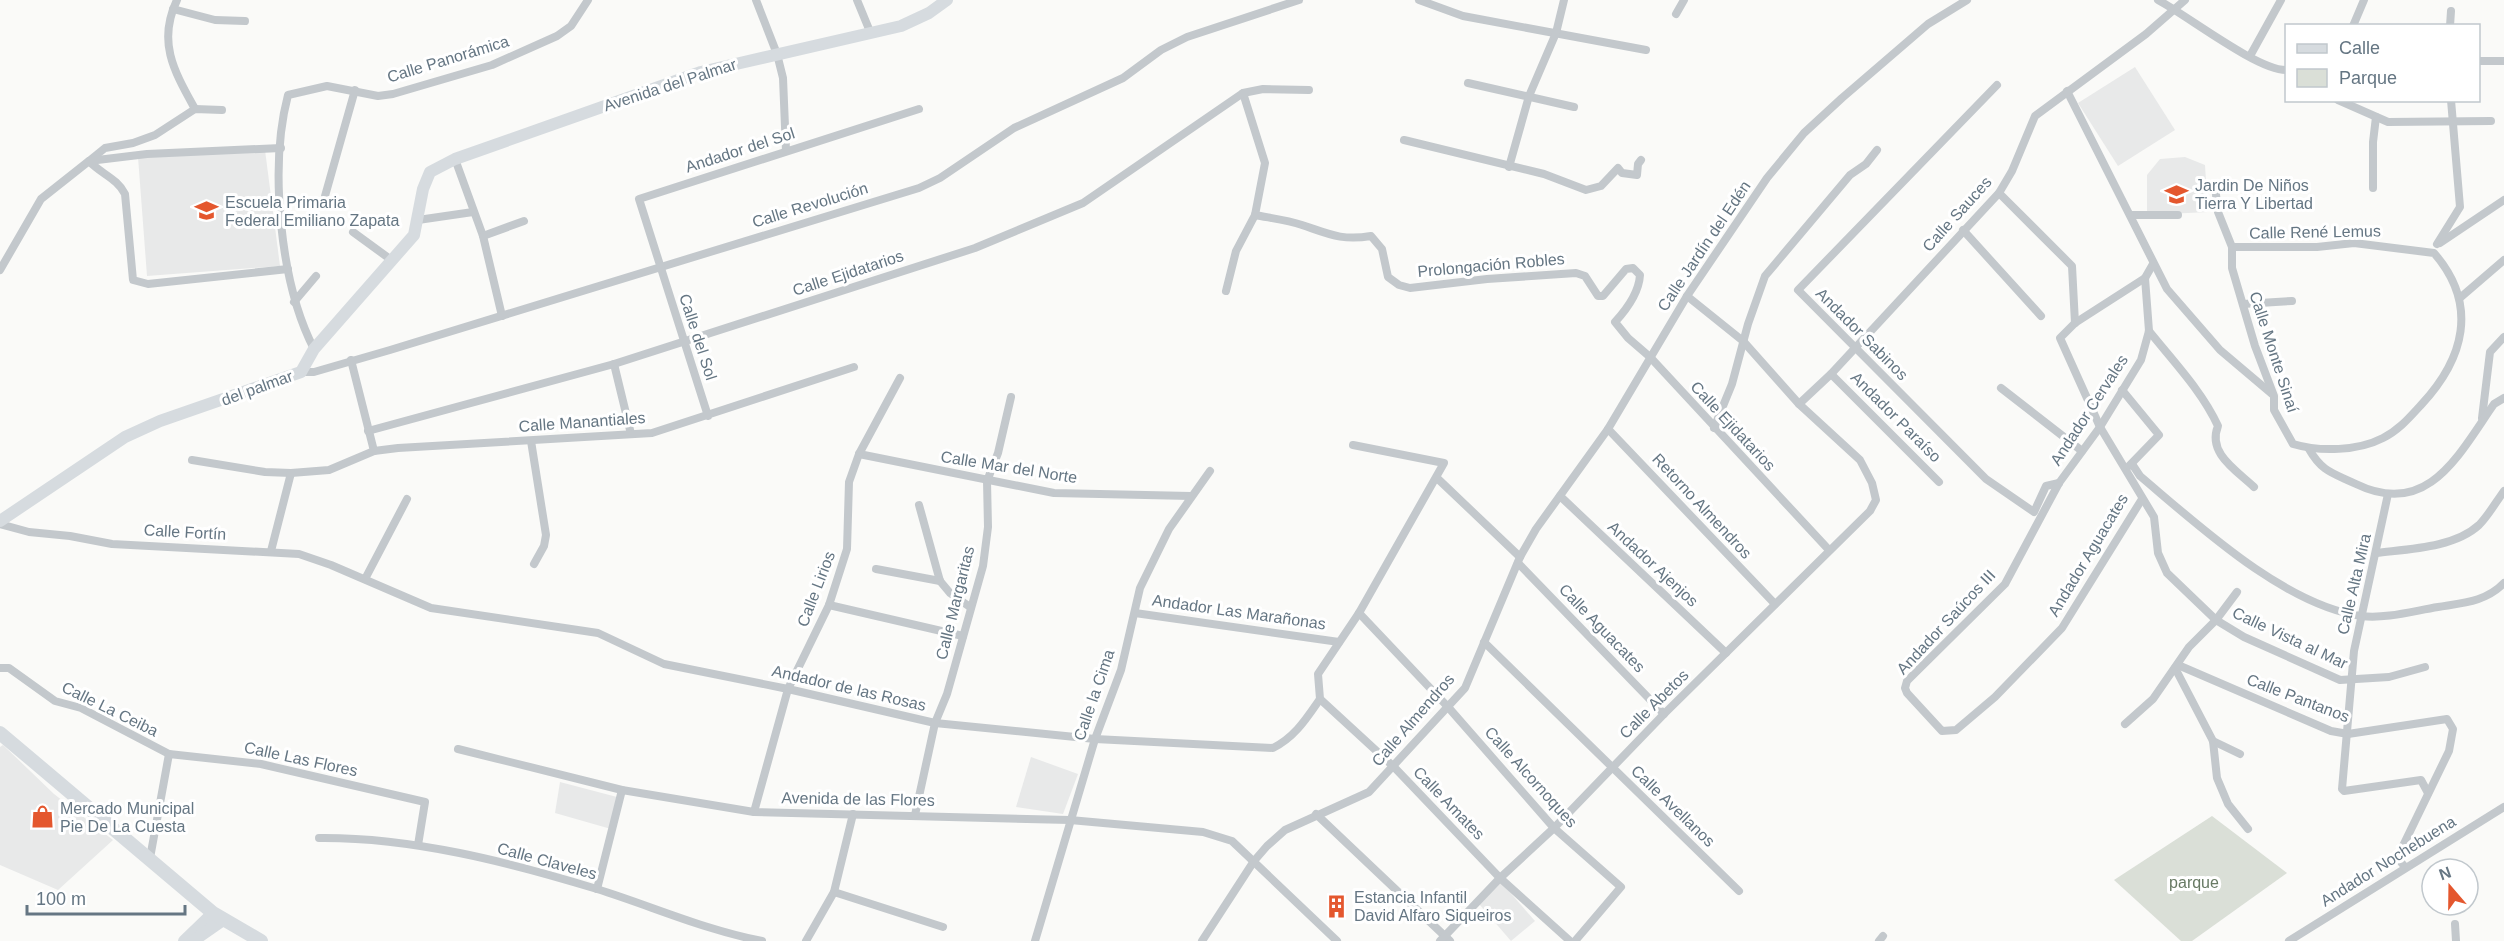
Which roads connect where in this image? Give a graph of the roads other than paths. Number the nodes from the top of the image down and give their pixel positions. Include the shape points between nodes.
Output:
1 (588, 0) edge
2 (756, 0) edge
3 (856, 0) edge
4 (947, 0) edge
5 (1299, 0) edge
6 (1419, 0) edge
7 (1564, 0) edge
8 (1684, 0) edge
9 (1967, 0) edge
10 (2158, 0) edge
11 (2185, 0) edge
12 (2281, 0) edge
13 (2364, 0) edge
14 (1273, 3) edge
15 (175, 4) edge
16 (1954, 4) edge
17 (2174, 8) junction
18 (2451, 11) dead end
19 (1676, 14) dead end
20 (245, 21) dead end
21 (2355, 24) edge
22 (2450, 24) edge
23 (1556, 33) junction
24 (871, 34) junction
25 (1646, 50) dead end
26 (777, 54) junction
27 (2250, 56) junction
28 (2480, 61) edge
29 (2504, 61) edge
30 (2284, 72) edge
31 (1468, 83) dead end
32 (1997, 85) dead end
33 (355, 90) junction
34 (1309, 90) dead end
35 (2067, 91) junction
36 (1243, 93) junction
37 (1529, 96) junction
38 (2342, 102) edge
39 (2451, 102) edge
40 (1574, 106) dead end
41 (195, 109) junction
42 (919, 109) dead end
43 (222, 110) dead end
44 (2376, 117) junction
45 (2453, 119) junction
46 (2491, 121) dead end
47 (1404, 140) dead end
48 (281, 148) junction
49 (1878, 150) dead end
50 (786, 151) junction
51 (455, 159) junction
52 (1641, 160) dead end
53 (89, 161) junction
54 (1509, 167) junction
55 (430, 172) joint
56 (2215, 186) dead end
57 (2373, 188) dead end
58 (1999, 193) junction
59 (325, 196) dead end
60 (2504, 200) edge
61 (473, 212) junction
62 (2131, 214) junction
63 (1255, 215) junction
64 (2178, 215) dead end
65 (418, 220) junction
66 (524, 221) dead end
67 (1963, 230) junction
68 (353, 232) dead end
69 (483, 236) junction
70 (2232, 247) junction
71 (2436, 249) junction
72 (390, 259) junction
73 (2504, 260) edge
74 (2153, 264) junction
75 (288, 269) junction
76 (659, 269) junction
77 (0, 270) edge
78 (316, 276) dead end
79 (2145, 278) junction
80 (1226, 291) dead end
81 (1687, 296) junction
82 (2460, 297) junction
83 (2292, 301) dead end
84 (294, 302) junction
85 (2243, 304) junction
86 (502, 316) junction
87 (2041, 316) dead end
88 (1615, 322) joint
89 (2075, 323) junction
90 (2149, 331) junction
91 (2504, 337) edge
92 (1743, 341) junction
93 (684, 342) junction
94 (1855, 348) junction
95 (314, 349) junction
96 (1650, 357) junction
97 (351, 360) junction
98 (614, 364) junction
99 (854, 367) dead end
100 (301, 372) junction
101 (1831, 374) junction
102 (900, 378) dead end
103 (2001, 388) dead end
104 (2122, 390) junction
105 (1011, 396) dead end
106 (2274, 396) junction
107 (2504, 398) edge
108 (1799, 404) junction
109 (708, 416) junction
110 (2482, 421) junction
111 (2100, 427) junction
112 (1714, 428) junction
113 (1608, 429) junction
114 (368, 431) junction
115 (631, 434) junction
116 (531, 441) junction
117 (1353, 445) dead end
118 (2309, 449) junction
119 (374, 451) junction
120 (2082, 451) junction
121 (859, 454) junction
122 (192, 460) dead end
123 (2128, 466) junction
124 (1210, 471) dead end
125 (291, 473) junction
126 (1437, 478) junction
127 (987, 481) junction
128 (1939, 482) dead end
129 (2059, 483) junction
130 (2254, 487) dead end
131 (2504, 491) edge
132 (2388, 494) junction
133 (1191, 496) junction
134 (1560, 496) junction
135 (407, 499) dead end
136 (2142, 499) junction
137 (919, 505) dead end
138 (0, 523) edge
139 (1829, 550) junction
140 (271, 551) junction
141 (2376, 553) junction
142 (1519, 560) junction
143 (534, 564) dead end
144 (876, 569) dead end
145 (2009, 576) joint
146 (365, 579) junction
147 (940, 581) junction
148 (2504, 583) edge
149 (2237, 592) dead end
150 (1775, 604) junction
151 (829, 605) junction
152 (970, 607) junction
153 (1135, 613) junction
154 (1359, 613) junction
155 (2363, 616) junction
156 (2216, 620) junction
157 (963, 636) junction
158 (1339, 642) junction
159 (1484, 642) junction
160 (1726, 653) junction
161 (2176, 667) junction
162 (2425, 667) dead end
163 (5, 668) edge
164 (2350, 681) junction
165 (1905, 688) joint
166 (788, 689) junction
167 (1320, 699) junction
168 (1448, 707) junction
169 (1664, 714) junction
170 (935, 723) junction
171 (2125, 724) dead end
172 (0, 733) edge
173 (2349, 735) junction
174 (1095, 739) junction
175 (2213, 741) junction
176 (458, 749) dead end
177 (169, 754) junction
178 (2241, 754) dead end
179 (1394, 767) junction
180 (1612, 768) junction
181 (622, 790) junction
182 (2428, 793) junction
183 (2504, 807) edge
184 (754, 812) junction
185 (852, 814) junction
186 (1316, 814) junction
187 (915, 815) junction
188 (1070, 820) junction
189 (1554, 828) junction
190 (2248, 829) dead end
191 (320, 837) dead end
192 (418, 845) junction
193 (150, 858) junction
194 (1254, 861) junction
195 (2405, 867) junction
196 (1500, 878) junction
197 (597, 889) junction
198 (1739, 891) dead end
199 (834, 892) junction
200 (218, 916) junction
201 (2455, 924) dead end
202 (943, 927) dead end
203 (1204, 937) edge
204 (1445, 939) edge
205 (184, 941) edge
206 (194, 941) edge
207 (261, 941) edge
208 (762, 941) edge
209 (806, 941) edge
210 (1035, 941) edge
211 (1215, 941) edge
212 (1337, 941) edge
213 (1570, 941) edge
214 (1575, 941) edge
215 (2289, 941) edge
216 (2456, 941) edge

1 - 33 street, Calle Panorámica via 571,26 557,36 492,65 393,94 378,96
2 - 26 street
3 - 24 street
4 - 24 street, Avenida del Palmar via 901,26
5 - 14 street, Calle Revolución
6 - 23 street via 1463,16
7 - 23 street
8 - 19 street
9 - 16 street, Calle Jardín del Edén
10 - 17 street
11 - 17 street, Calle Sauces
12 - 27 street
13 - 21 street
14 - 76 street, Calle Revolución via 1187,36 1123,78 1014,128 940,178 918,188
15 - 20 street via 214,20
15 - 41 street via 167,29 170,57
16 - 81 street, Calle Jardín del Edén via 1804,134 1767,178
17 - 27 street
17 - 35 street, Calle Sauces
18 - 22 street
23 - 25 street
23 - 37 street
24 - 26 street, Avenida del Palmar
26 - 50 street via 783,78
26 - 51 street, Avenida del Palmar via 701,72
27 - 30 street
28 - 29 street
31 - 37 street
32 - 94 street, Andador Sabinos via 1798,290
33 - 48 street, Calle Panorámica via 327,86 288,95
33 - 59 street
34 - 36 street, Calle Ejidatarios via 1263,88
35 - 58 street, Calle Sauces via 2035,116
35 - 62 street
36 - 63 street via 1265,163
36 - 93 street, Calle Ejidatarios via 1083,202 975,248
37 - 40 street
37 - 54 street
38 - 44 street
39 - 45 street
41 - 43 street
41 - 53 street via 155,135 105,148
42 - 50 street, Andador del Sol
44 - 45 street via 2388,122
44 - 57 street
45 - 46 street
45 - 71 street via 2460,207
47 - 54 street
48 - 53 street via 147,154
48 - 75 street via 281,222
49 - 92 street via 1850,175 1765,276
50 - 76 street, Andador del Sol via 639,199
51 - 55 street, Avenida del Palmar
51 - 61 street
52 - 54 street via 1635,176 1620,171 1601,186 1586,190 1544,174
53 - 75 street via 121,185 126,194 133,280 148,284
53 - 77 street via 41,199
55 - 65 street, del palmar
56 - 70 street, Calle Monte Sinaí via 2218,212
58 - 67 street, Calle Sauces
58 - 89 street via 2072,266
60 - 71 street
61 - 65 street
61 - 69 street
62 - 64 street
62 - 74 street
63 - 80 street via 1236,251
63 - 88 street, Prolongación Robles via 1300,224 1334,237 1351,240 1371,236 1382,249 1388,277 1410,288 1576,273 1585,276 1598,296 1602,296 1626,269 1633,268 1640,275 1639,283
65 - 72 street, del palmar via 404,249
66 - 69 street
67 - 87 street
67 - 94 street, Calle Sauces
68 - 72 street
69 - 86 street
70 - 71 street, Calle René Lemus via 2317,248 2354,243
70 - 85 street, Calle Monte Sinaí via 2232,268
71 - 82 street
72 - 95 street, del palmar
73 - 82 street
74 - 79 street
74 - 106 street via 2167,290 2220,350
75 - 84 street
76 - 86 street, Calle Revolución
76 - 93 street, Calle del Sol
78 - 84 street
79 - 89 street
79 - 90 street, Andador Cervales
81 - 92 street
81 - 96 street, Calle Jardín del Edén
82 - 118 street via 2458,347 2451,366 2440,384 2398,430 2357,447
83 - 85 street
84 - 95 street
85 - 106 street, Calle Monte Sinaí
86 - 97 street, Calle Revolución
88 - 96 street, Calle Ejidatarios
89 - 111 street, Andador Aguacates via 2060,338
90 - 104 street, Andador Cervales via 2141,360
90 - 130 street via 2214,416 2218,426 2214,438 2216,451
91 - 110 street via 2490,352
92 - 108 street
92 - 112 street via 1732,384
93 - 98 street, Calle Ejidatarios
93 - 109 street, Calle del Sol
94 - 101 street, Calle Sauces
94 - 129 street, Andador Sabinos via 1986,479 2034,512 2046,486
95 - 100 street, del palmar
96 - 112 street, Calle Ejidatarios
96 - 113 street, Calle Jardín del Edén
97 - 100 street, Calle Revolución via 314,372
97 - 114 street
98 - 114 street, Calle Ejidatarios
98 - 115 street
99 - 109 street, Calle Manantiales
100 - 138 street, del palmar via 125,437
101 - 108 street, Calle Sauces
101 - 128 street, Andador Paraíso
102 - 121 street, Calle Lirios
103 - 120 street
104 - 111 street, Andador Cervales
104 - 123 street via 2159,435
105 - 127 street, Calle Margaritas
106 - 118 street, Calle Monte Sinaí via 2274,410 2284,431 2293,444
107 - 110 street via 2494,404
108 - 139 street, Calle Abetos via 1860,460 1876,500 1870,511
109 - 115 street, Calle Manantiales via 652,433
110 - 132 street via 2444,474 2429,485
111 - 120 street, Andador Cervales
111 - 123 street, Andador Aguacates
112 - 139 street, Calle Ejidatarios
113 - 134 street, Calle Jardín del Edén
113 - 150 street, Retorno Almendros
114 - 119 street
115 - 116 street, Calle Manantiales
116 - 119 street, Calle Manantiales
116 - 143 street via 546,535
117 - 126 street via 1443,463
118 - 132 street, Calle Monte Sinaí via 2319,466 2370,491
119 - 125 street, Calle Manantiales via 329,470
120 - 129 street, Andador Cervales
121 - 127 street, Calle Mar del Norte
121 - 151 street, Calle Lirios via 849,482 847,549
122 - 125 street, Calle Manantiales
123 - 136 street, Andador Aguacates
123 - 155 street via 2254,568 2336,611
124 - 133 street, Calle la Cima
125 - 140 street
126 - 142 street
126 - 154 street
127 - 133 street, Calle Mar del Norte via 1054,493
127 - 152 street, Calle Margaritas via 988,527 983,566
129 - 145 street, Andador Cervales
131 - 141 street via 2478,525 2459,537
132 - 141 street, Calle Alta Mira
133 - 153 street, Calle la Cima via 1168,529 1140,588
134 - 142 street, Calle Jardín del Edén
134 - 160 street, Andador Ajenjos
135 - 146 street
136 - 156 street, Calle Vista al Mar via 2154,517 2158,553 2167,573
136 - 165 street, Andador Aguacates via 2062,628 1995,697 1956,730 1942,730
137 - 147 street
138 - 140 street, Calle Fortín via 29,532 112,544
139 - 150 street, Calle Abetos
140 - 146 street, Calle Fortín via 299,554
141 - 155 street, Calle Alta Mira
142 - 159 street, Calle Almendros
142 - 169 street, Calle Aguacates
144 - 147 street
145 - 165 street, Andador Saúcos III via 1907,681
146 - 166 street, Andador de las Rosas via 431,608 598,633 664,664
147 - 152 street
148 - 155 street via 2483,599 2387,616
149 - 156 street
150 - 160 street, Calle Abetos
151 - 157 street
151 - 166 street, Calle Lirios
152 - 157 street, Calle Margaritas
153 - 158 street, Andador Las Marañonas
153 - 174 street, Calle la Cima via 1121,670
154 - 158 street
154 - 168 street, Calle Alcornoques
155 - 164 street, Calle Alta Mira
156 - 161 street via 2189,647
156 - 164 street, Calle Vista al Mar via 2244,637
157 - 170 street, Calle Margaritas
158 - 167 street via 1318,674
159 - 168 street, Calle Almendros via 1465,688
159 - 180 street, Calle Avellanos
160 - 169 street, Calle Abetos
161 - 171 street via 2153,699
161 - 173 street, Calle Pantanos
161 - 175 street
162 - 164 street, Calle Vista al Mar via 2389,677
163 - 177 street, Calle La Ceiba via 55,701 81,708
164 - 173 street, Calle Alta Mira
166 - 170 street, Andador de las Rosas
166 - 184 street, Calle Lirios
167 - 174 street, Andador de las Rosas via 1298,730 1273,748
167 - 179 street, Calle Amates
168 - 179 street, Calle Almendros
168 - 189 street, Calle Alcornoques
169 - 180 street, Calle Abetos
170 - 174 street, Andador de las Rosas
170 - 187 street, Calle Margaritas
172 - 193 main road
173 - 182 street, Calle Alta Mira via 2344,791 2421,780
173 - 182 street, Calle Pantanos via 2447,719 2453,729 2449,751
174 - 188 street, Calle la Cima
175 - 178 street
175 - 190 street via 2217,778 2229,804
176 - 181 street, Avenida de las Flores
177 - 192 street, Calle Las Flores via 261,764 425,802
177 - 193 street
179 - 186 street, Calle Almendros via 1369,792
179 - 196 street, Calle Amates
180 - 189 street, Calle Abetos
180 - 198 street, Calle Avellanos
181 - 184 street, Avenida de las Flores
181 - 197 street
182 - 195 street via 2400,852
183 - 195 street, Andador Nochebuena
184 - 185 street, Avenida de las Flores
185 - 187 street, Avenida de las Flores
185 - 199 street
186 - 194 street, Calle Almendros via 1285,830
186 - 204 street
187 - 188 street, Avenida de las Flores
188 - 194 street, Avenida de las Flores via 1203,832 1232,841
188 - 210 street, Calle la Cima
189 - 196 street, Calle Abetos
189 - 214 street, Calle Alcornoques via 1622,887
191 - 192 street, Calle Claveles
192 - 197 street, Calle Claveles
193 - 200 main road
194 - 203 street, Calle Almendros
194 - 212 street, Avenida de las Flores
195 - 215 street, Andador Nochebuena
196 - 204 street, Calle Abetos
196 - 213 street, Calle Amates
197 - 208 street, Calle Claveles via 715,932
199 - 202 street
199 - 209 street
200 - 205 street
200 - 206 street
200 - 207 main road
201 - 216 street
203 - 211 street

